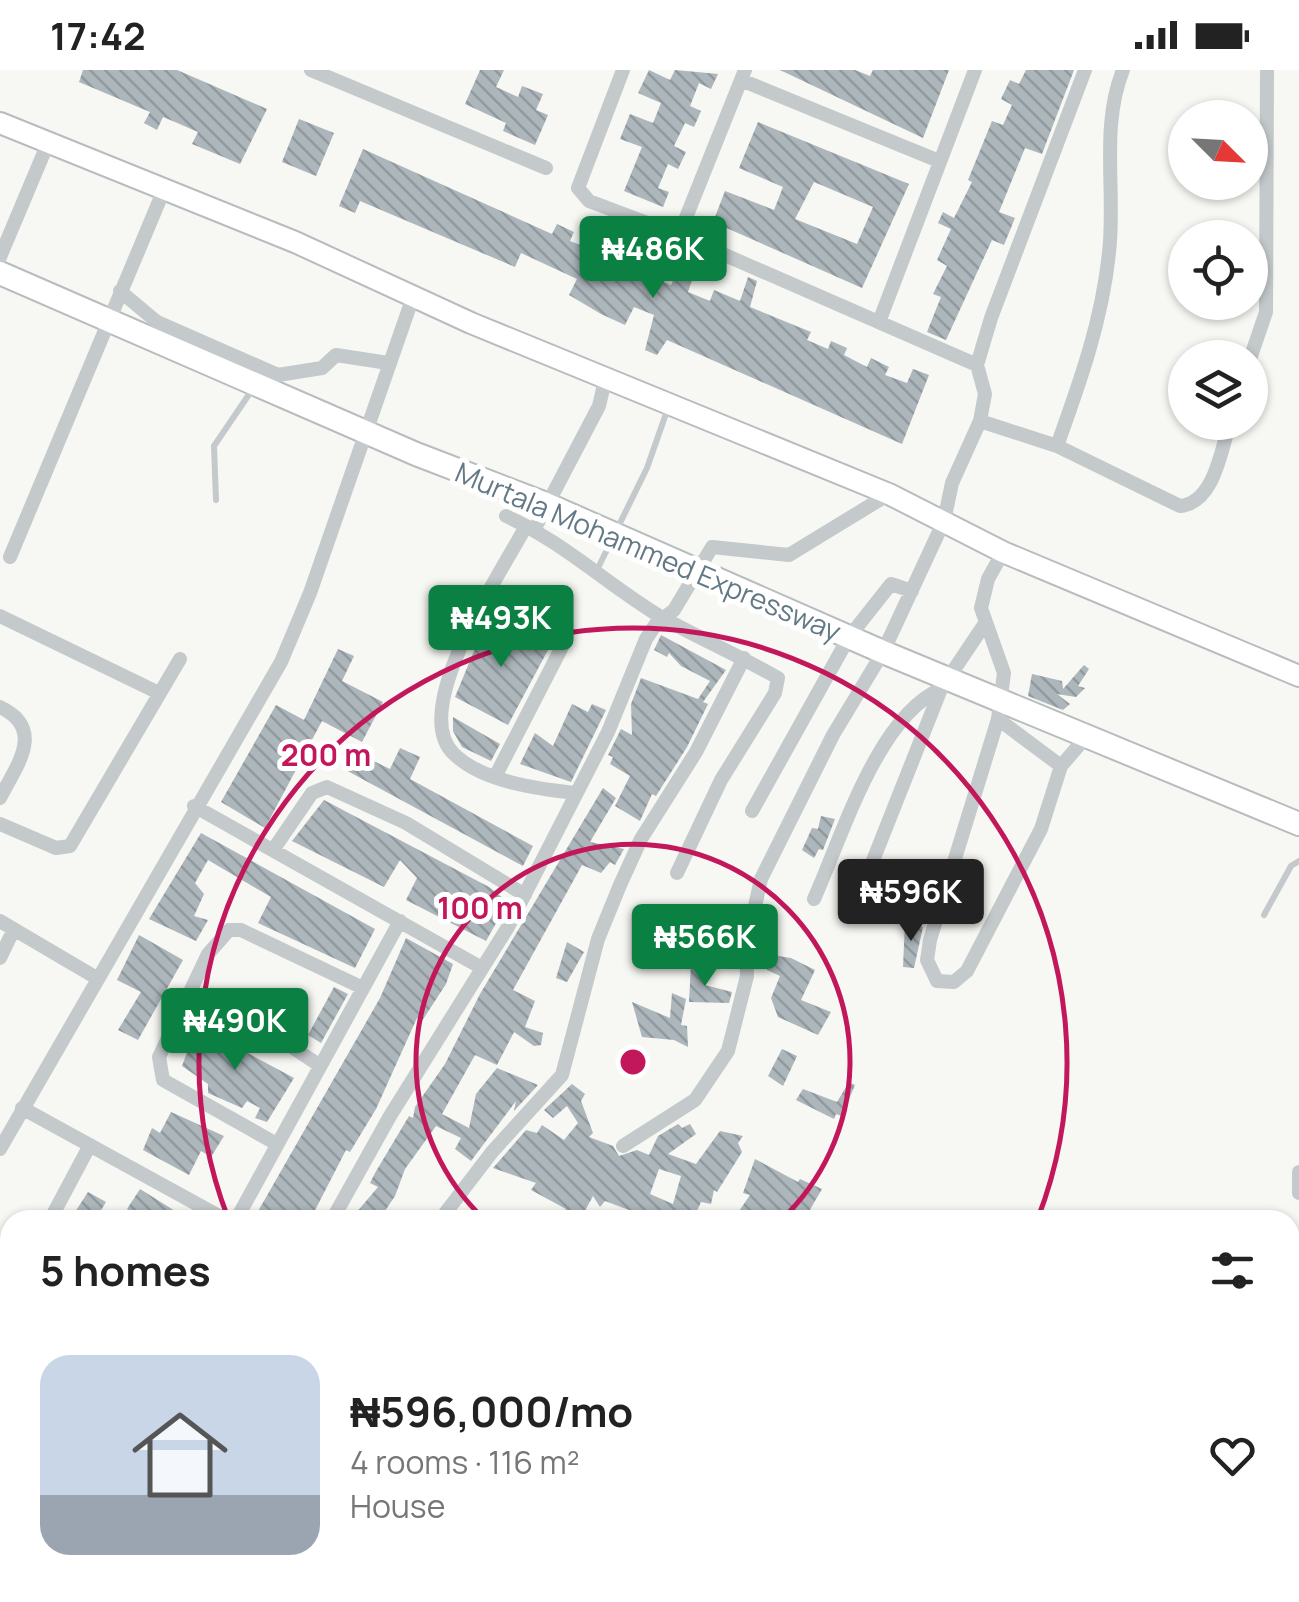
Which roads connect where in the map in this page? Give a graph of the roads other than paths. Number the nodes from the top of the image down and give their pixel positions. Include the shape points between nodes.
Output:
1 (311, 70) edge
2 (623, 70) edge
3 (975, 70) edge
4 (1086, 70) edge
5 (1123, 70) edge
6 (1267, 70) edge
7 (743, 75) edge
8 (0, 123) edge
9 (48, 143) junction
10 (939, 161) junction
11 (546, 168) dead end
12 (163, 192) junction
13 (679, 234) junction
14 (0, 257) edge
15 (0, 273) edge
16 (120, 292) junction
17 (414, 294) junction
18 (112, 318) junction
19 (878, 322) junction
20 (1257, 340) edge
21 (388, 363) junction
22 (977, 365) junction
23 (606, 376) junction
24 (259, 377) junction
25 (670, 402) junction
26 (980, 421) junction
27 (367, 433) junction
28 (1224, 440) edge
29 (1057, 446) junction
30 (889, 494) junction
31 (216, 500) dead end
32 (546, 504) junction
33 (506, 516) dead end
34 (944, 521) junction
35 (530, 528) junction
36 (617, 536) junction
37 (1003, 552) junction
38 (10, 557) dead end
39 (697, 571) junction
40 (595, 574) junction
41 (912, 591) junction
42 (486, 598) junction
43 (0, 616) edge
44 (664, 618) junction
45 (984, 625) junction
46 (849, 637) junction
47 (882, 652) junction
48 (744, 658) junction
49 (180, 659) dead end
50 (1299, 676) edge
51 (945, 684) junction
52 (159, 693) junction
53 (0, 707) edge
54 (999, 710) junction
55 (1086, 738) junction
56 (1061, 766) junction
57 (496, 776) junction
58 (576, 792) junction
59 (0, 798) edge
60 (194, 806) junction
61 (752, 811) dead end
62 (0, 824) edge
63 (1299, 824) edge
64 (274, 850) junction
65 (1299, 861) edge
66 (677, 873) dead end
67 (524, 895) junction
68 (814, 900) dead end
69 (848, 908) dead end
70 (1264, 915) dead end
71 (0, 921) edge
72 (400, 922) junction
73 (14, 929) junction
74 (0, 958) edge
75 (482, 968) junction
76 (95, 977) junction
77 (363, 988) junction
78 (189, 995) junction
79 (320, 1065) junction
80 (22, 1108) junction
81 (275, 1143) junction
82 (90, 1145) junction
83 (623, 1146) dead end
84 (0, 1149) edge
85 (1299, 1172) edge
86 (1299, 1193) edge
87 (56, 1210) edge
88 (208, 1210) edge
89 (241, 1210) edge
90 (338, 1210) edge
91 (448, 1210) edge

1 - 11 street
2 - 13 street via 578,188 590,201
3 - 10 street
4 - 22 street
5 - 29 street via 1113,96 1110,251 1096,336
6 - 20 street via 1266,312
7 - 10 street
7 - 13 street
8 - 9 main road
9 - 12 main road
9 - 14 street
10 - 19 street
12 - 16 street
12 - 17 main road
13 - 19 street
15 - 18 main road, Murtala Mohammed Expressway
16 - 18 street
16 - 24 street via 157,322
17 - 21 street
17 - 23 main road
18 - 24 main road, Murtala Mohammed Expressway
18 - 38 street
19 - 22 street
21 - 24 street via 336,355 322,368
21 - 27 street
22 - 26 street via 985,394
23 - 25 main road
23 - 32 street via 599,406
24 - 27 main road, Murtala Mohammed Expressway
24 - 31 lane via 214,446
25 - 30 main road
25 - 36 lane
26 - 29 street
26 - 34 street via 952,483
27 - 32 main road, Murtala Mohammed Expressway
27 - 60 street via 280,662
28 - 29 street via 1208,484 1192,504 1180,506
30 - 34 main road
30 - 39 street via 788,555 716,546
32 - 35 street
32 - 36 main road, Murtala Mohammed Expressway
33 - 35 street
34 - 37 main road
34 - 41 street
35 - 40 street
35 - 42 street
36 - 39 main road, Murtala Mohammed Expressway
36 - 40 lane
37 - 45 street via 981,608
37 - 50 main road
39 - 44 street
39 - 46 main road, Murtala Mohammed Expressway
40 - 44 street
41 - 46 street via 891,584
41 - 47 street
42 - 57 street via 456,659 439,719 453,754
42 - 57 street via 563,645
43 - 52 street
44 - 48 street
44 - 58 street via 646,639
45 - 51 street
45 - 54 street via 1004,673
46 - 47 main road, Murtala Mohammed Expressway
46 - 61 street
47 - 51 main road, Murtala Mohammed Expressway
47 - 83 street via 761,879 728,1051 695,1100
48 - 66 street via 779,683 721,780
48 - 91 street via 620,886 598,939 562,1075
49 - 52 street
51 - 54 main road, Murtala Mohammed Expressway
51 - 68 street via 918,700 896,728
51 - 69 street
52 - 62 street via 70,846 56,848
53 - 59 street via 26,730 26,747
54 - 55 main road, Murtala Mohammed Expressway
54 - 56 street
54 - 56 street via 930,940 927,960 937,981 954,982 967,970 1041,830
55 - 56 street
55 - 63 main road, Murtala Mohammed Expressway
57 - 58 street
58 - 67 street
60 - 64 street
60 - 76 street
64 - 67 street via 312,793 327,787 437,840
64 - 72 street
65 - 70 lane
67 - 75 street
71 - 73 street
72 - 75 street
72 - 77 street
73 - 74 street
73 - 76 street
75 - 90 street
76 - 80 street
77 - 78 street via 241,930 228,930
77 - 79 street
78 - 79 street
78 - 81 street via 160,1057 163,1080
79 - 81 street
80 - 82 street
80 - 84 street
81 - 89 street
82 - 87 street
82 - 88 street
85 - 86 street

